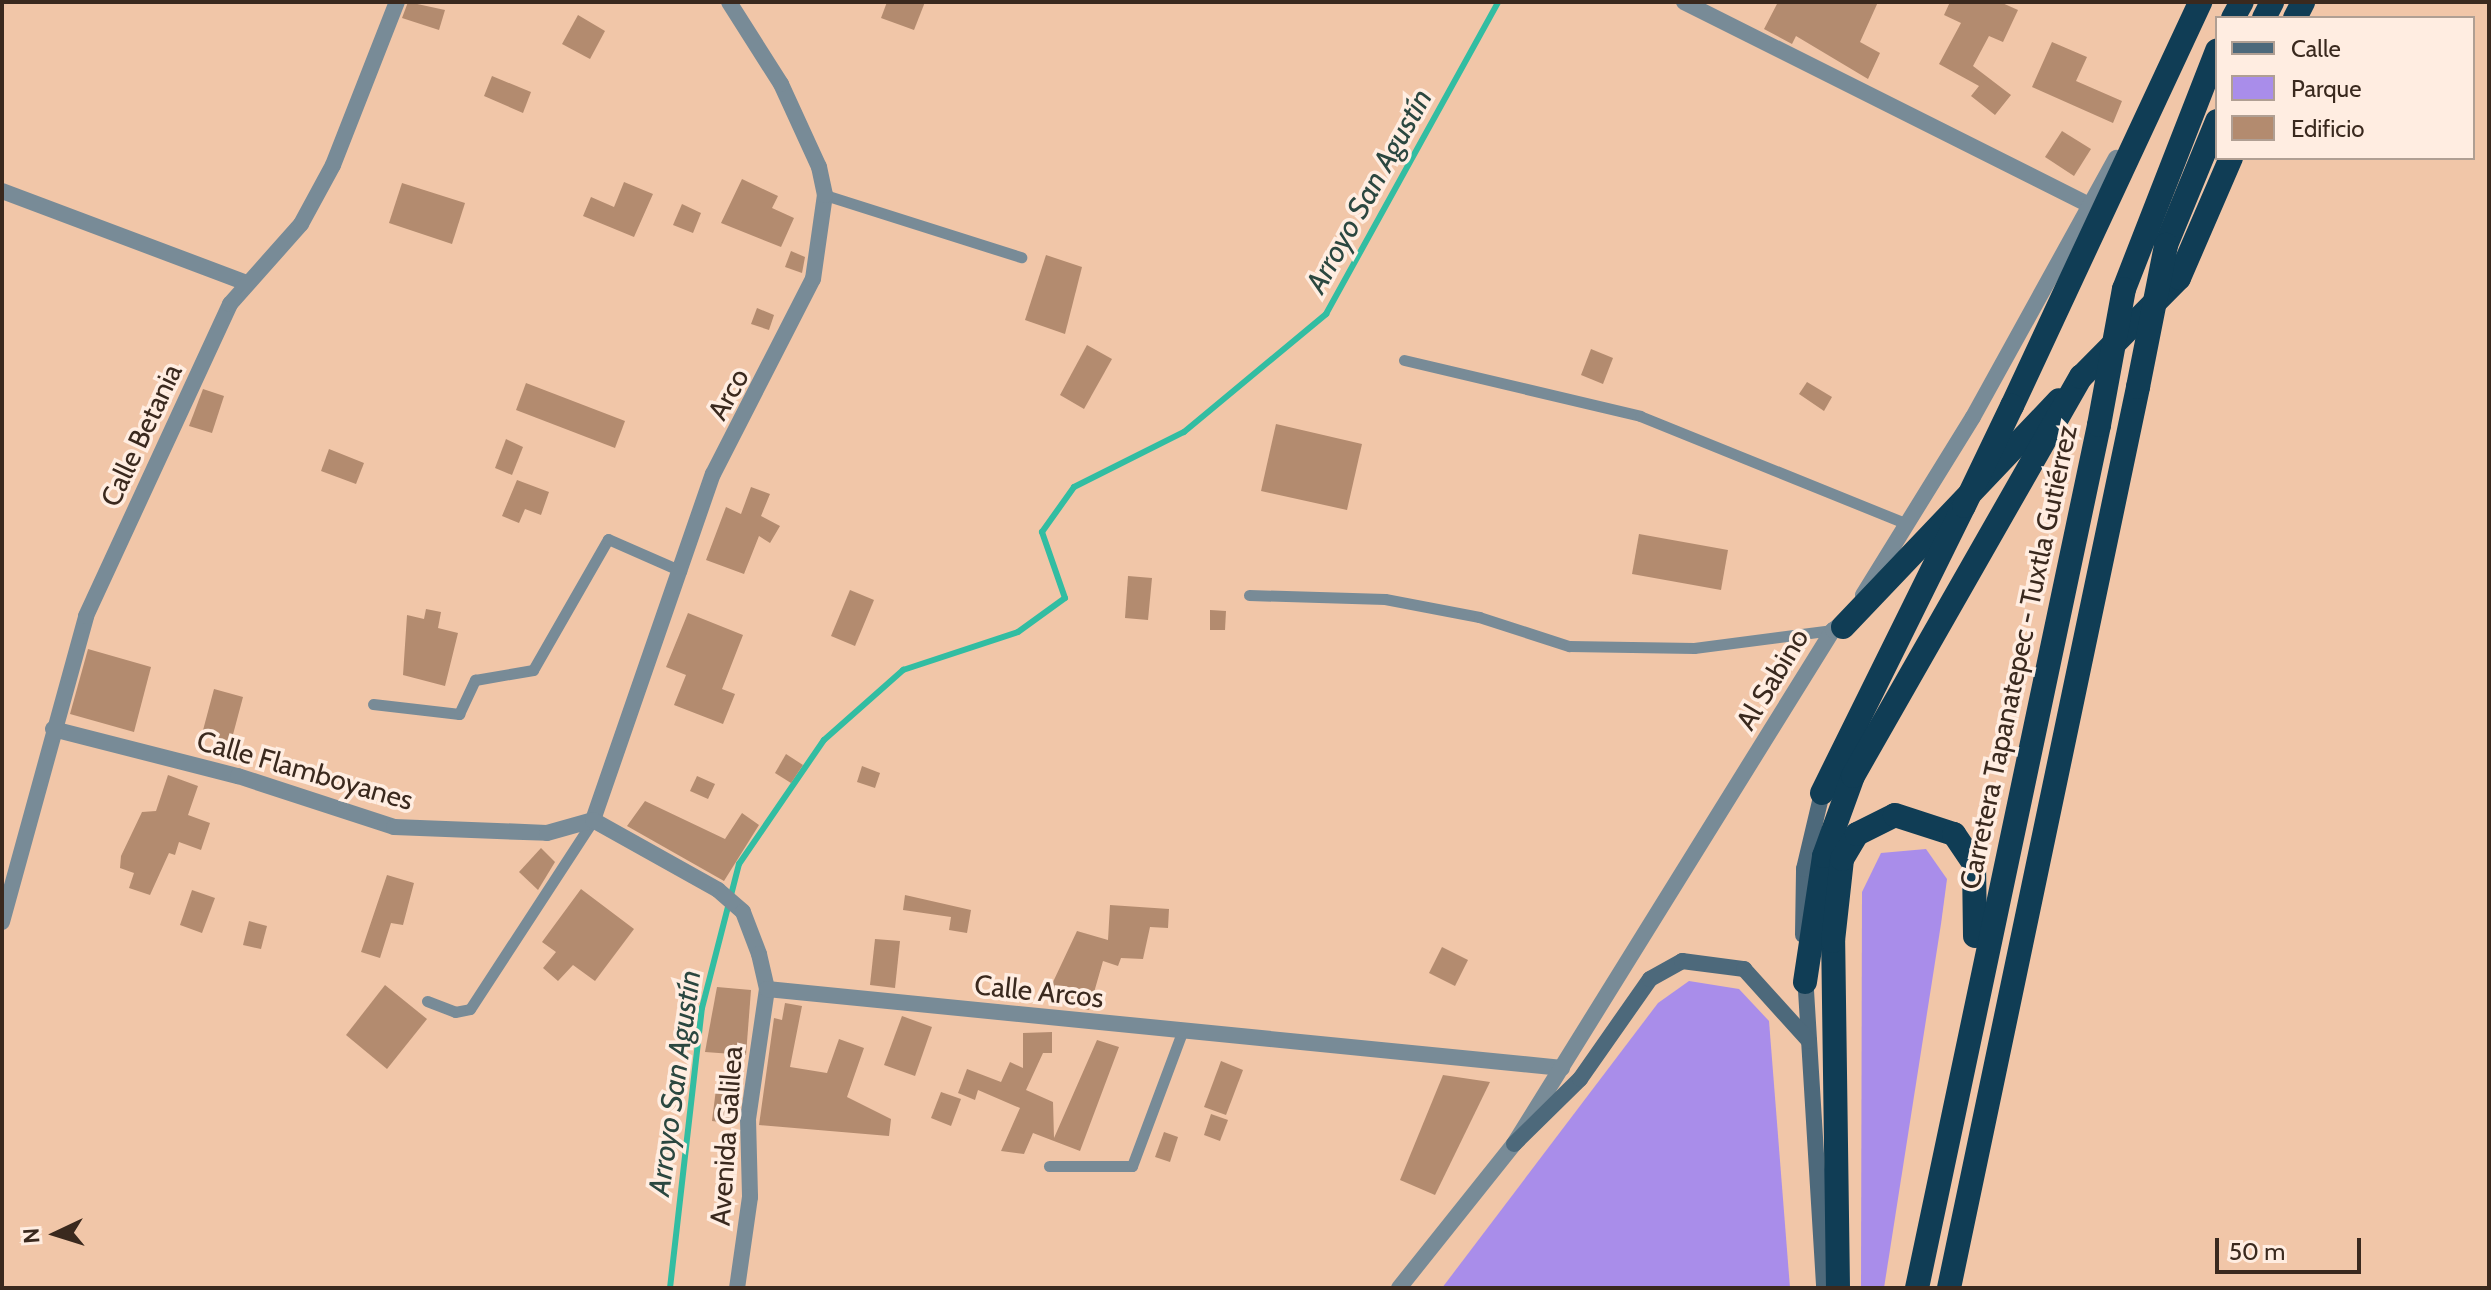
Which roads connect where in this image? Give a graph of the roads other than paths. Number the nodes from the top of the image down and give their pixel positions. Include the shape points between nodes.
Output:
1 (397, 2) edge
2 (729, 2) edge
3 (1684, 2) edge
4 (2200, 2) edge
5 (2215, 55) edge
6 (2159, 80) junction
7 (2215, 126) edge
8 (2230, 160) edge
9 (2, 191) edge
10 (825, 195) junction
11 (2090, 205) junction
12 (1021, 257) dead end
13 (247, 283) junction
14 (1404, 360) dead end
15 (2081, 377) junction
16 (1907, 524) junction
17 (681, 571) junction
18 (1249, 595) dead end
19 (1838, 628) junction
20 (373, 704) dead end
21 (53, 729) junction
22 (1822, 793) joint
23 (593, 820) junction
24 (5, 890) edge
25 (2, 922) edge
26 (1805, 982) junction
27 (767, 989) junction
28 (427, 1001) dead end
29 (1971, 1018) junction
30 (1182, 1032) junction
31 (1809, 1041) junction
32 (1562, 1068) junction
33 (1514, 1144) junction
34 (1049, 1166) dead end
35 (737, 1288) edge
36 (1399, 1288) edge
37 (1824, 1288) edge
38 (1838, 1288) edge
39 (1917, 1288) edge
40 (1949, 1288) edge

1 - 13 street, Calle Betania via 333,165 301,224
2 - 10 street, Arco via 810,136
3 - 11 street via 1953,132
4 - 6 highway
5 - 29 highway, Carretera Tapanatepec - Tuxtla Gutiérrez, bridge via 2124,289
6 - 11 street, Al Sabino
6 - 22 highway, bridge via 2012,406
7 - 40 highway, bridge via 2166,245
8 - 15 highway via 2179,278
9 - 13 street
10 - 12 lane
10 - 17 street, Arco via 813,279 713,474
11 - 16 street, Al Sabino
13 - 21 street, Calle Betania via 230,304 86,616
14 - 16 lane via 1640,416
15 - 19 highway
15 - 26 highway via 1847,789 1824,856
16 - 19 street, Al Sabino
17 - 20 lane via 608,539 533,670 475,680 459,714
17 - 23 street, Arco
18 - 19 lane via 1385,599 1479,617 1569,646 1694,648
19 - 32 street, Al Sabino
21 - 23 street, Calle Flamboyanes via 238,776 394,827 547,833
21 - 24 street, Calle Betania
22 - 26 main road via 1804,869
23 - 27 street via 718,890 743,912
23 - 28 lane via 470,1009 455,1012
24 - 25 street, Calle Betania
26 - 31 main road
27 - 30 street, Calle Arcos
27 - 35 street, Avenida Galilea via 748,1119 750,1197
29 - 38 highway via 1974,864 1936,823 1895,815 1872,822 1842,859 1833,941
29 - 39 highway, Carretera Tapanatepec - Tuxtla Gutiérrez
30 - 32 street, Calle Arcos
30 - 34 lane via 1132,1166
31 - 33 main road via 1744,969 1682,961 1650,979 1580,1079
31 - 37 main road
32 - 33 street, Al Sabino
33 - 36 street, Al Sabino

